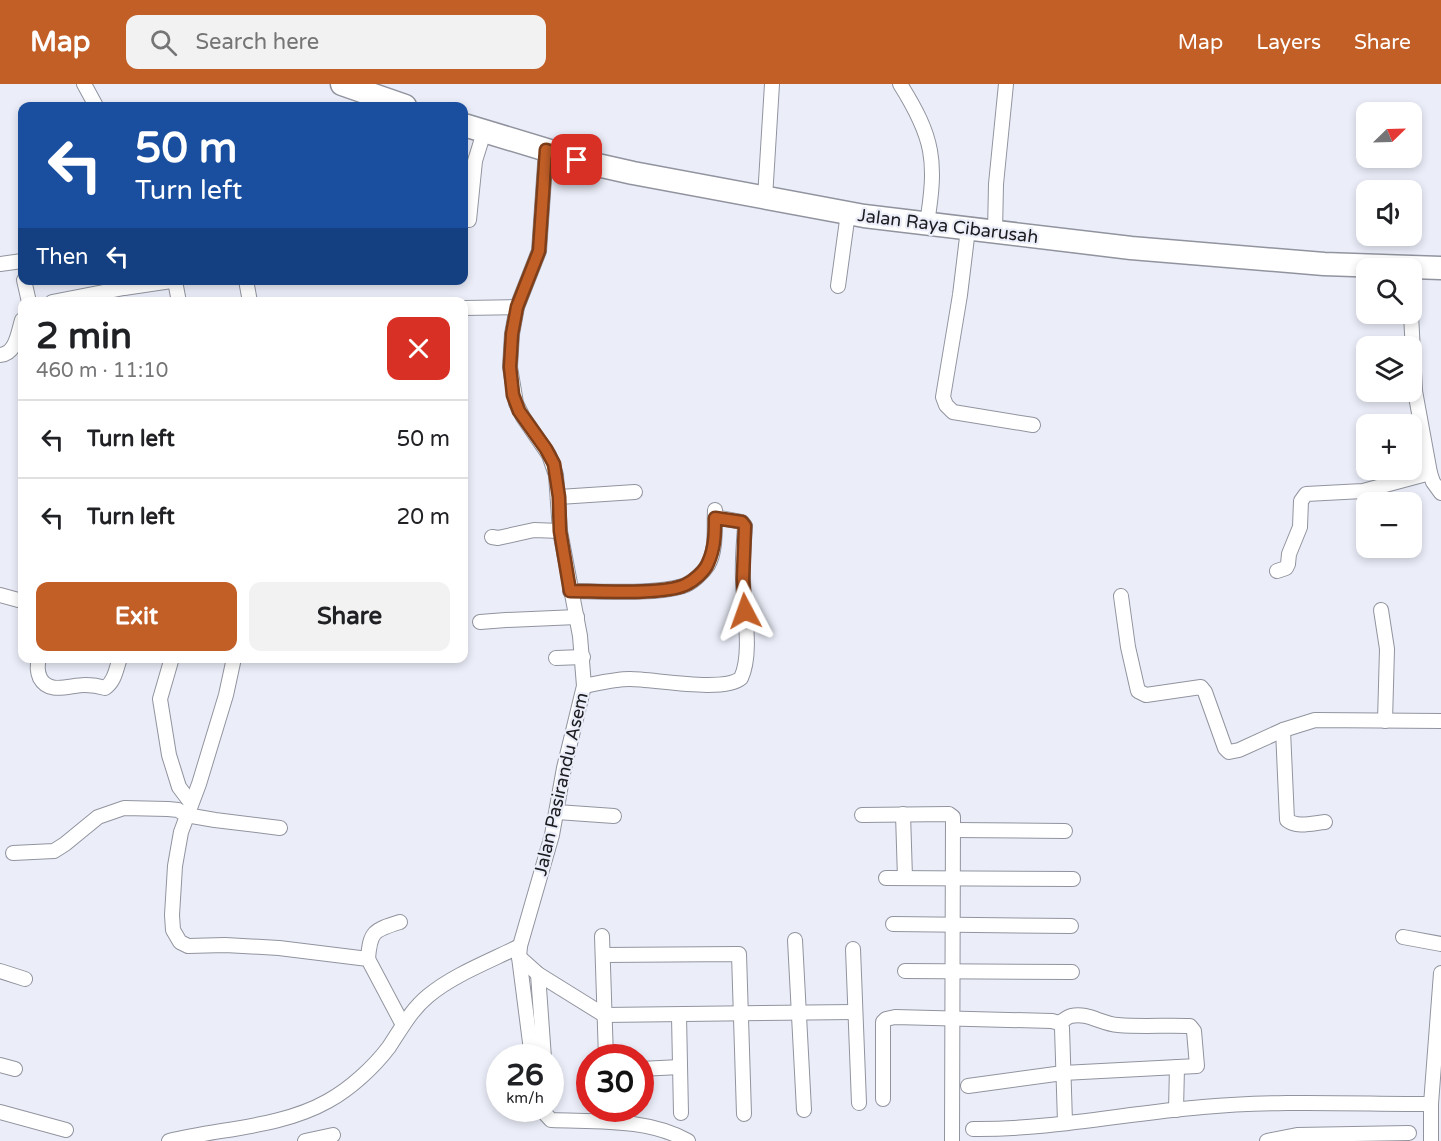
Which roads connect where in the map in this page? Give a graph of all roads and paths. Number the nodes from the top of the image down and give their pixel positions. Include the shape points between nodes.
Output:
1 (84, 84) edge
2 (342, 84) edge
3 (772, 84) edge
4 (900, 84) edge
5 (1006, 84) edge
6 (94, 102) edge
7 (394, 102) edge
8 (474, 128) edge
9 (546, 150) junction
10 (765, 198) junction
11 (848, 213) junction
12 (469, 220) dead end
13 (927, 223) junction
14 (968, 229) junction
15 (994, 232) junction
16 (0, 264) edge
17 (18, 265) edge
18 (1356, 265) edge
19 (1422, 268) edge
20 (1441, 268) edge
21 (119, 285) edge
22 (838, 286) dead end
23 (72, 297) edge
24 (517, 307) junction
25 (468, 308) edge
26 (1411, 324) edge
27 (18, 332) edge
28 (0, 355) edge
29 (1033, 425) dead end
30 (1430, 473) junction
31 (635, 492) dead end
32 (1441, 493) edge
33 (559, 497) junction
34 (560, 531) junction
35 (492, 537) dead end
36 (1277, 571) dead end
37 (570, 591) junction
38 (0, 595) edge
39 (1121, 596) dead end
40 (18, 600) edge
41 (1381, 610) dead end
42 (577, 617) junction
43 (480, 622) dead end
44 (583, 657) junction
45 (556, 658) dead end
46 (38, 663) edge
47 (119, 663) edge
48 (167, 663) edge
49 (233, 663) edge
50 (584, 686) junction
51 (1384, 721) junction
52 (1441, 721) edge
53 (1283, 730) junction
54 (188, 809) junction
55 (557, 812) junction
56 (903, 814) junction
57 (862, 815) dead end
58 (614, 816) dead end
59 (1325, 822) dead end
60 (280, 828) dead end
61 (954, 830) junction
62 (1065, 831) dead end
63 (13, 853) dead end
64 (886, 878) dead end
65 (905, 878) junction
66 (954, 878) junction
67 (1073, 879) dead end
68 (400, 922) dead end
69 (893, 924) dead end
70 (954, 924) junction
71 (1071, 926) dead end
72 (602, 936) dead end
73 (1403, 937) dead end
74 (795, 940) dead end
75 (1441, 944) edge
76 (853, 949) dead end
77 (520, 952) junction
78 (603, 955) junction
79 (368, 959) junction
80 (905, 971) dead end
81 (954, 971) junction
82 (0, 972) edge
83 (1072, 972) dead end
84 (1441, 973) edge
85 (538, 974) junction
86 (25, 979) dead end
87 (854, 1012) junction
88 (797, 1014) junction
89 (604, 1015) junction
90 (741, 1015) junction
91 (679, 1016) junction
92 (952, 1020) junction
93 (1059, 1023) junction
94 (403, 1025) junction
95 (530, 1044) edge
96 (543, 1044) edge
97 (605, 1044) edge
98 (1439, 1051) edge
99 (0, 1065) edge
100 (680, 1067) junction
101 (654, 1068) edge
102 (1177, 1068) junction
103 (15, 1069) dead end
104 (1063, 1073) junction
105 (968, 1086) dead end
106 (883, 1099) dead end
107 (859, 1103) dead end
108 (1431, 1104) junction
109 (804, 1110) dead end
110 (1176, 1110) junction
111 (0, 1112) edge
112 (681, 1113) dead end
113 (744, 1114) dead end
114 (564, 1121) edge
115 (1065, 1122) junction
116 (1436, 1124) edge
117 (973, 1129) dead end
118 (66, 1130) dead end
119 (1409, 1133) dead end
120 (333, 1136) dead end
121 (214, 1138) edge
122 (1297, 1138) edge
123 (169, 1141) edge
124 (305, 1141) edge
125 (688, 1141) edge
126 (952, 1141) edge
127 (1267, 1141) edge
128 (1431, 1141) edge

1 - 6 street
2 - 7 main road
3 - 10 street
4 - 13 street via 920,116 932,160 933,186
5 - 15 street
8 - 9 main road, Jalan Raya Cibarusah
8 - 12 street via 476,161
9 - 10 main road, Jalan Raya Cibarusah via 633,173
9 - 24 street, Jalan Pasirandu Asem via 539,251
10 - 11 main road, Jalan Raya Cibarusah
11 - 13 main road, Jalan Raya Cibarusah
11 - 22 street
13 - 14 main road, Jalan Raya Cibarusah
14 - 15 main road, Jalan Raya Cibarusah
14 - 29 street via 943,397 953,412
15 - 18 main road, Jalan Raya Cibarusah via 1131,248
16 - 17 street
19 - 20 main road, Jalan Raya Cibarusah
21 - 23 street
24 - 25 street
24 - 33 street, Jalan Pasirandu Asem via 510,367 513,395 519,411 554,464
26 - 30 street via 1413,380
27 - 28 street via 12,349
30 - 32 street
30 - 36 street via 1364,490 1306,494 1301,501 1300,527 1288,564
31 - 33 street
33 - 34 street, Jalan Pasirandu Asem
34 - 35 street via 534,530
34 - 37 street, Jalan Pasirandu Asem
37 - 42 street, Jalan Pasirandu Asem
37 - 50 street via 630,591 685,585 708,565 715,513 745,526 746,655 741,678 708,685 634,679
38 - 40 street
39 - 53 street via 1140,693 1201,687 1229,752
41 - 51 street via 1387,649
42 - 43 street
42 - 44 street, Jalan Pasirandu Asem
44 - 45 street
44 - 50 street, Jalan Pasirandu Asem
46 - 47 street via 40,678 52,688 105,688
48 - 54 street via 160,699 169,754
49 - 54 street via 199,784
50 - 55 street, Jalan Pasirandu Asem
51 - 52 street
51 - 53 street via 1315,720
53 - 59 street via 1287,820 1298,824
54 - 60 street via 238,824
54 - 63 street via 114,810 90,822 54,850
54 - 79 street via 177,848 172,915 173,930 180,942 188,946 279,948
55 - 58 street
55 - 77 street, Jalan Pasirandu Asem
56 - 57 street
56 - 61 street via 950,814
56 - 65 street
61 - 62 street
61 - 66 street
64 - 65 street
65 - 66 street
66 - 67 street
66 - 70 street
68 - 79 street via 372,934
69 - 70 street
70 - 71 street
70 - 81 street
72 - 78 street
73 - 75 street
74 - 88 street
76 - 87 street
77 - 85 street
77 - 94 street via 445,984 427,996
77 - 95 street
78 - 89 street
78 - 90 street via 738,953
79 - 94 street
80 - 81 street
81 - 83 street
81 - 92 street
82 - 86 street
84 - 98 street
85 - 89 street
85 - 96 street
87 - 88 street
87 - 107 street
88 - 90 street
88 - 109 street
89 - 91 street
89 - 97 street
90 - 91 street
90 - 113 street
91 - 100 street
92 - 93 street
92 - 106 street via 884,1020
92 - 126 street
93 - 102 street via 1069,1016 1083,1016 1117,1025 1192,1026 1197,1066
93 - 104 street
94 - 121 street via 383,1054 327,1102
98 - 108 street
99 - 103 street
100 - 101 street
100 - 112 street
102 - 104 street
102 - 110 street
104 - 105 street
104 - 115 street
108 - 110 street via 1275,1102
108 - 116 street
110 - 115 street
111 - 118 street
114 - 125 street via 650,1126
115 - 117 street via 1014,1130
116 - 128 street
119 - 122 street
120 - 124 street
121 - 123 street
122 - 127 street

